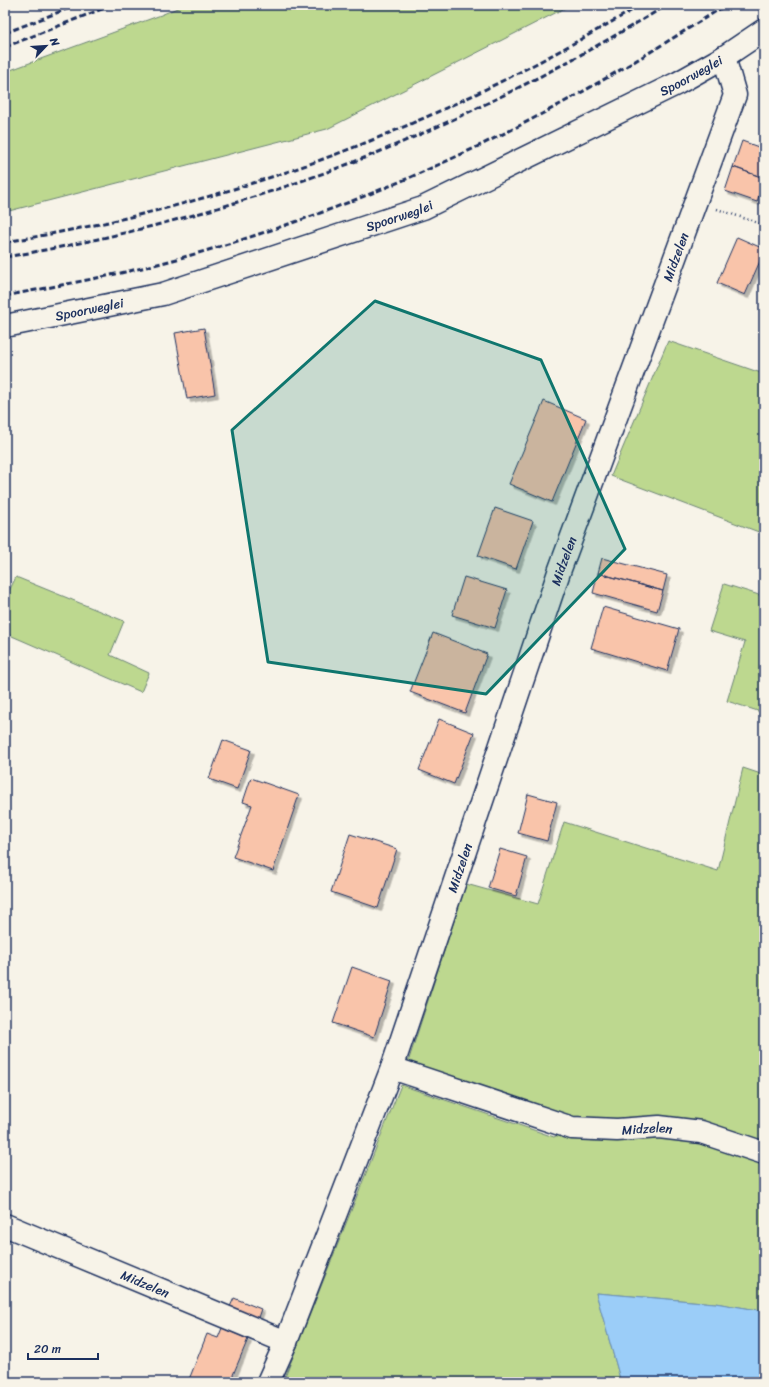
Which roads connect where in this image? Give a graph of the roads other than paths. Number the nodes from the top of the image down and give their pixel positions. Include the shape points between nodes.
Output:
1 (764, 30) edge
2 (724, 57) junction
3 (5, 326) edge
4 (392, 1068) junction
5 (764, 1153) edge
6 (5, 1225) edge
7 (286, 1342) junction
8 (268, 1382) edge

1 - 2 street, Spoorweglei
2 - 3 street, Spoorweglei via 678,83 423,208 163,294
2 - 4 street, Midzelen via 735,95 560,569
4 - 5 street, Midzelen via 572,1128 617,1130 659,1127 702,1132
4 - 7 street, Midzelen
6 - 7 street, Midzelen
7 - 8 street, Midzelen

